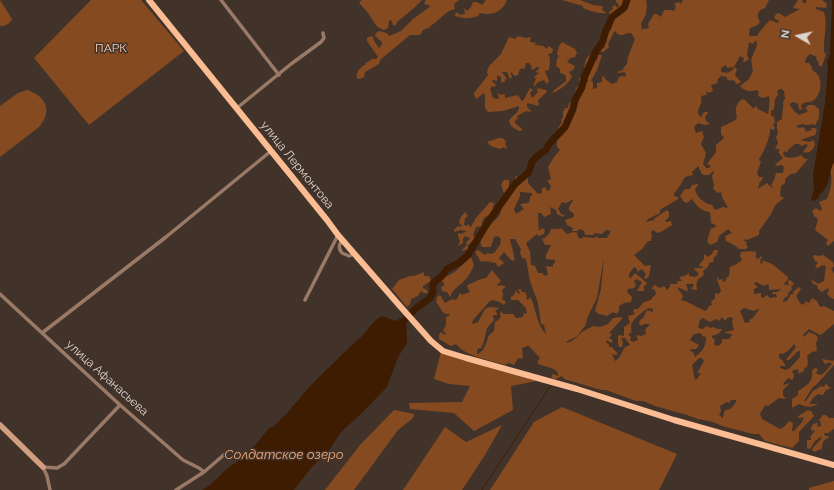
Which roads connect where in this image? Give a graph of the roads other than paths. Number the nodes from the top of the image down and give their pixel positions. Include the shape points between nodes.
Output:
1 (149, 0) edge
2 (221, 0) edge
3 (323, 34) dead end
4 (278, 76) junction
5 (237, 108) junction
6 (271, 151) junction
7 (340, 237) junction
8 (354, 254) junction
9 (0, 294) edge
10 (305, 300) dead end
11 (42, 333) junction
12 (120, 405) junction
13 (0, 425) edge
14 (226, 453) dead end
15 (834, 465) edge
16 (43, 467) junction
17 (204, 472) junction
18 (50, 490) edge
19 (176, 490) edge

1 - 5 main road, улица Лермонтова
2 - 4 street
3 - 4 street via 321,42
4 - 5 street
5 - 6 main road, улица Лермонтова
6 - 7 main road, улица Лермонтова
6 - 11 street
7 - 8 main road, улица Лермонтова
7 - 8 street via 339,250 349,256
7 - 10 street
8 - 15 main road, улица Лермонтова via 431,341 443,350
9 - 11 street, улица Афанасьева
11 - 12 street, улица Афанасьева
12 - 16 street via 64,464 57,468
12 - 17 street, улица Афанасьева via 183,460
13 - 16 street
14 - 17 street
16 - 18 street
17 - 19 street

